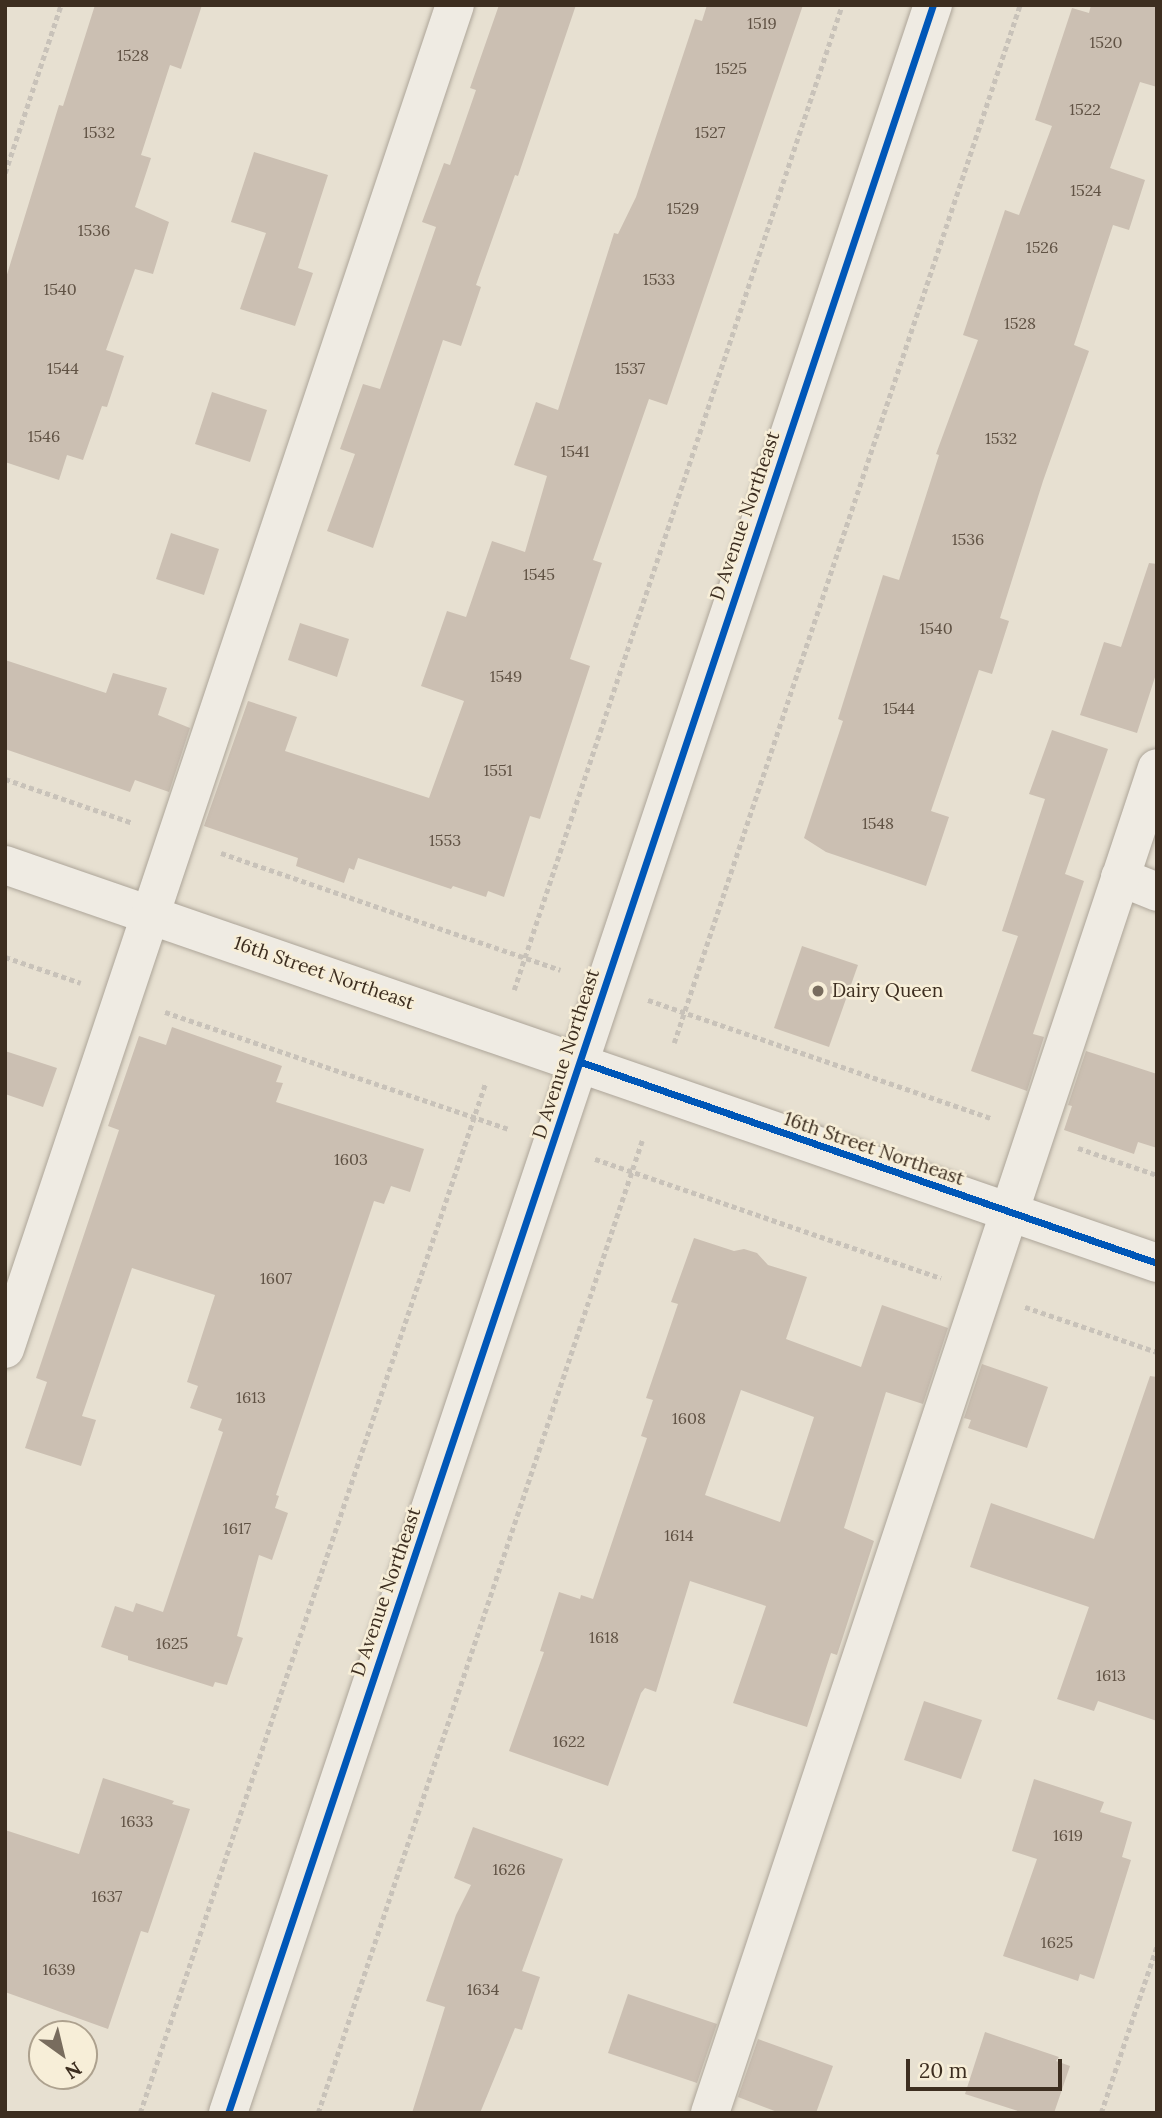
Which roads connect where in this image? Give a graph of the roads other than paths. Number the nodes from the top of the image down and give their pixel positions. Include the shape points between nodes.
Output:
1 (455, 5) edge
2 (933, 5) edge
3 (1157, 768) edge
4 (5, 865) edge
5 (1120, 877) junction
6 (1157, 892) edge
7 (150, 913) junction
8 (581, 1062) junction
9 (1008, 1213) junction
10 (1157, 1263) edge
11 (5, 1349) edge
12 (228, 2113) edge
13 (709, 2113) edge

1 - 7 street
2 - 8 street, D Avenue Northeast
3 - 5 street
4 - 7 street, 16th Street Northeast
5 - 6 street
5 - 9 street
7 - 8 street, 16th Street Northeast
7 - 11 street
8 - 9 street, 16th Street Northeast
8 - 12 street, D Avenue Northeast
9 - 10 street, 16th Street Northeast
9 - 13 street

